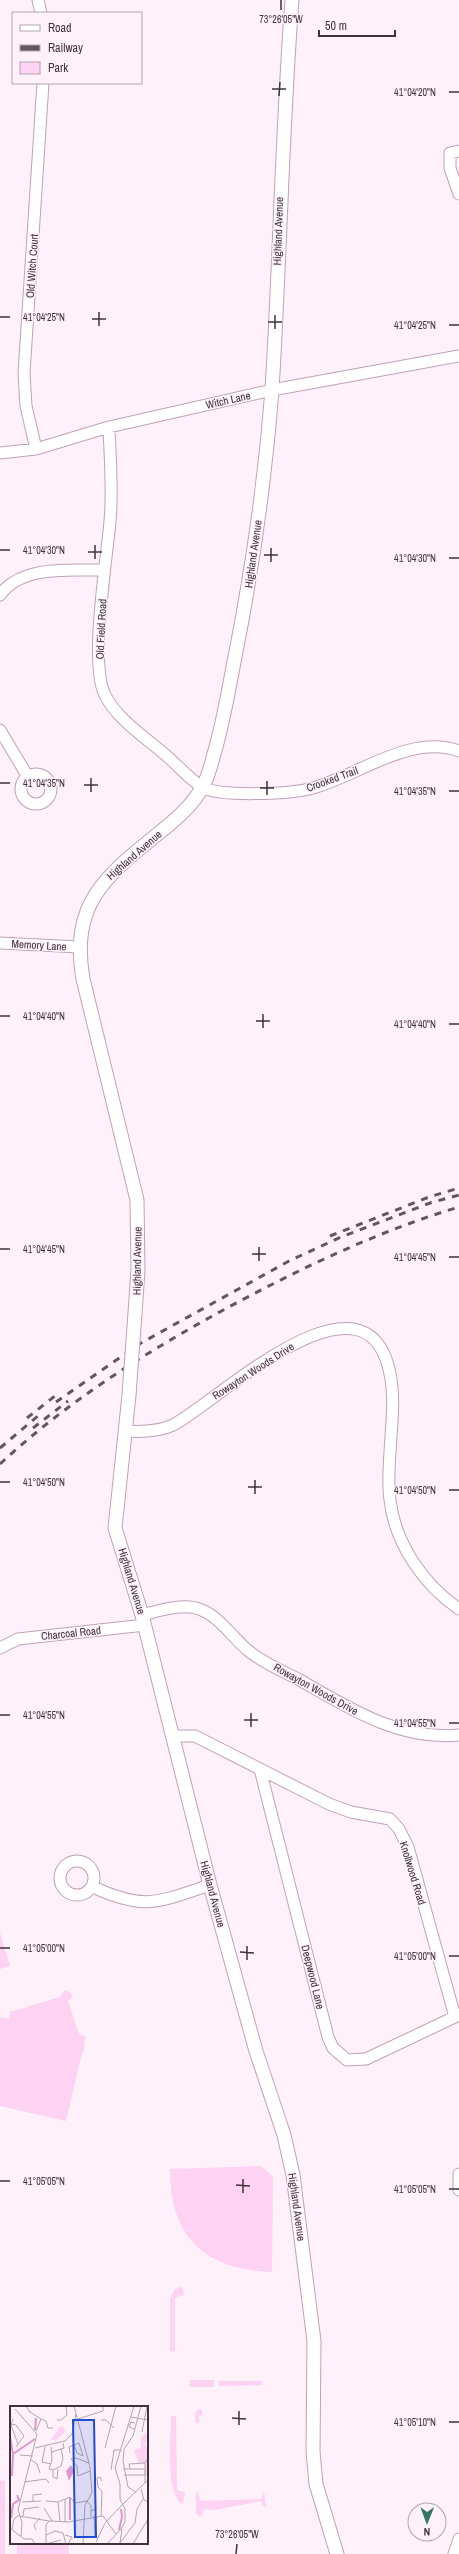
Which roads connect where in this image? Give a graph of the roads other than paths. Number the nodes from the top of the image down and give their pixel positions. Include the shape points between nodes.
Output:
1 (38, 0) edge
2 (292, 0) edge
3 (41, 12) edge
4 (43, 84) edge
5 (459, 151) edge
6 (459, 194) edge
7 (459, 356) edge
8 (272, 390) junction
9 (109, 427) junction
10 (36, 448) junction
11 (0, 453) edge
12 (104, 570) junction
13 (0, 595) edge
14 (0, 730) edge
15 (459, 751) edge
16 (28, 777) dead end
17 (203, 788) junction
18 (0, 943) edge
19 (79, 947) junction
20 (125, 1431) junction
21 (459, 1609) edge
22 (144, 1620) junction
23 (0, 1648) edge
24 (174, 1736) junction
25 (459, 1736) edge
26 (260, 1769) junction
27 (210, 1885) junction
28 (93, 1887) dead end
29 (457, 2016) edge
30 (459, 2174) edge
31 (459, 2190) edge
32 (459, 2539) edge
33 (337, 2554) edge
34 (454, 2554) edge

1 - 3 street
2 - 8 street, Highland Avenue
4 - 10 street, Old Witch Court via 24,373 26,406
5 - 6 street via 450,153 449,160
7 - 8 street, Witch Lane
8 - 9 street, Witch Lane
8 - 17 street, Highland Avenue via 263,480 247,594 214,754
9 - 10 street, Witch Lane
9 - 12 street, Old Field Road via 110,520
10 - 11 street, Witch Lane
12 - 13 street via 43,572 23,577
12 - 17 street, Old Field Road via 99,660 100,681 104,693 112,708
14 - 16 street
15 - 17 street, Crooked Trail via 429,748 402,753 309,789 257,793
17 - 19 street, Highland Avenue via 175,819 105,880 86,915
18 - 19 street, Memory Lane
19 - 20 street, Highland Avenue, bridge via 83,979 137,1200 138,1270
20 - 21 street, Rowayton Woods Drive via 148,1431 173,1424 254,1367 294,1343 343,1329 364,1332 372,1337 383,1351 393,1391 388,1488 392,1513 419,1572
20 - 22 street, Highland Avenue via 115,1528
22 - 23 street, Charcoal Road via 18,1639
22 - 24 street, Highland Avenue
22 - 25 street, Rowayton Woods Drive via 184,1607 197,1608 208,1613 250,1653 382,1724 435,1736
24 - 26 street, Knollwood Road via 195,1736
24 - 27 street, Highland Avenue
26 - 29 street, Knollwood Road via 329,1804 351,1812 390,1820 398,1829 408,1848
26 - 29 street, Deepwood Lane via 328,2038 333,2048 347,2060 366,2059
27 - 28 street via 163,1900 137,1903
27 - 33 street, Highland Avenue via 256,2051 284,2135 293,2176 314,2341 314,2472 320,2503
30 - 31 street
32 - 34 street

